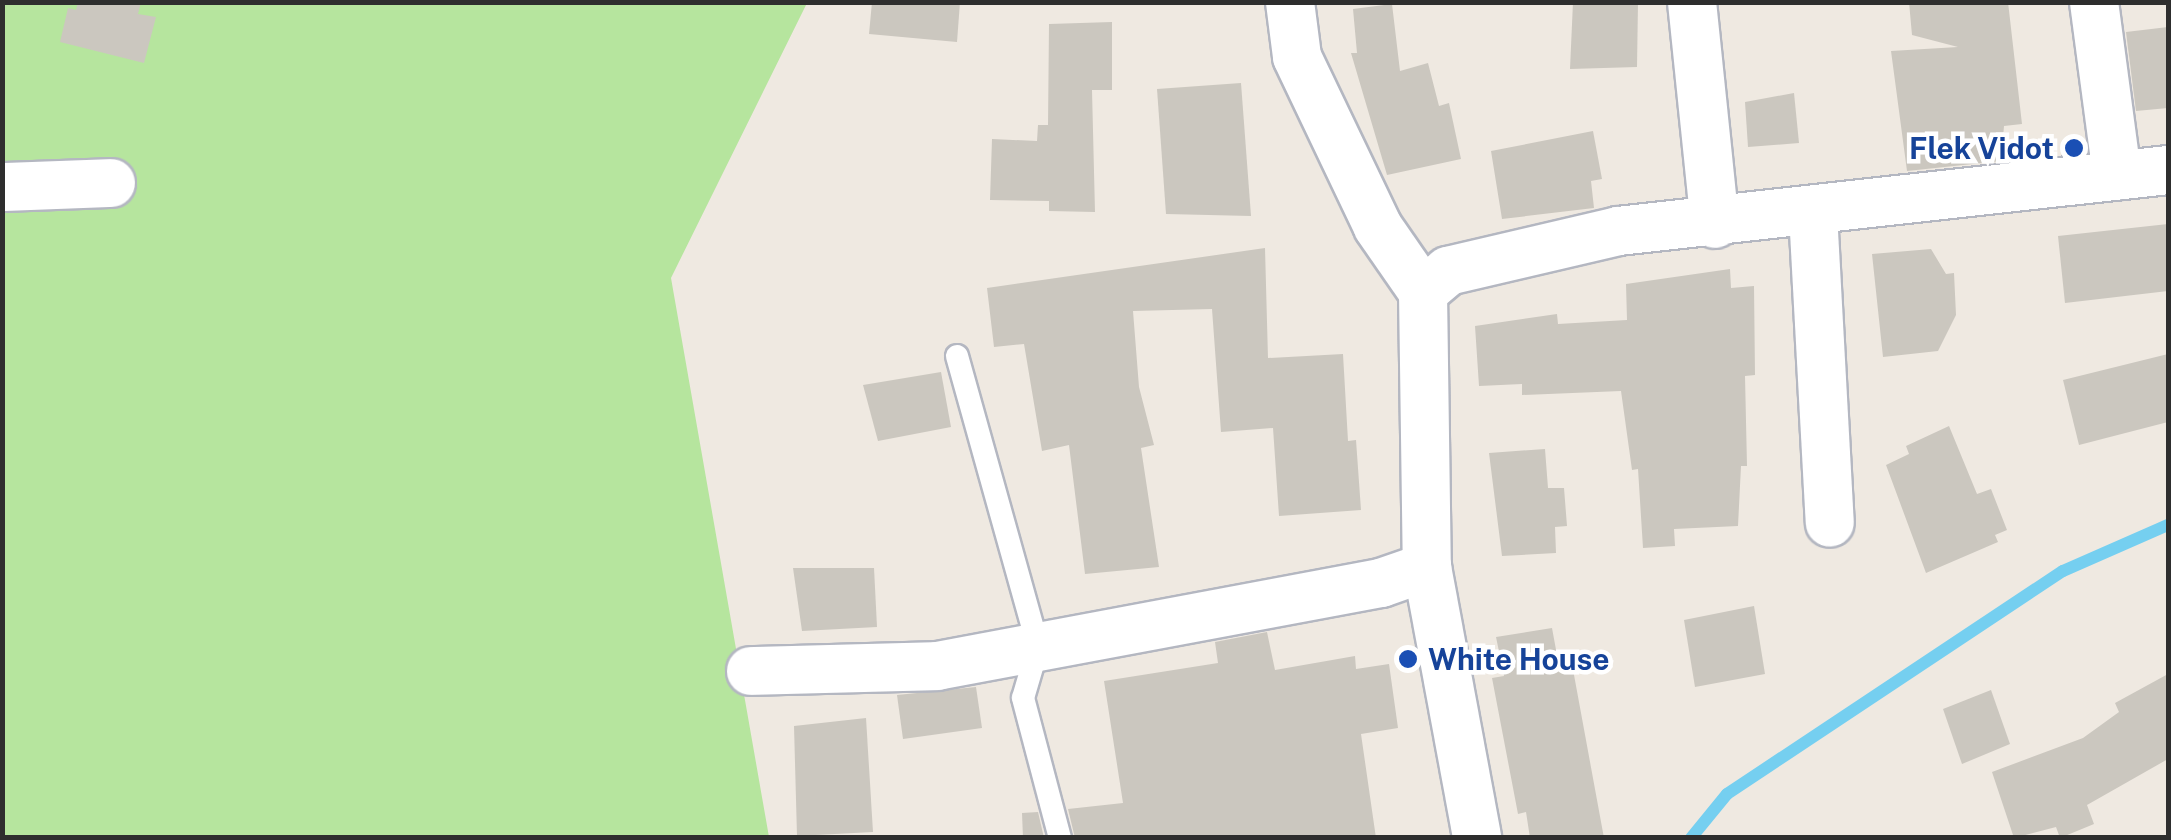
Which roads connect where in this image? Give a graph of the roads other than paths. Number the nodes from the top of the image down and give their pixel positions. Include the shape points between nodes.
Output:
1 (1290, 2) edge
2 (1692, 2) edge
3 (2094, 2) edge
4 (2168, 170) edge
5 (2117, 176) junction
6 (111, 184) dead end
7 (2, 187) edge
8 (1814, 213) junction
9 (1716, 224) junction
10 (1423, 292) junction
11 (957, 356) dead end
12 (1830, 524) dead end
13 (1427, 567) junction
14 (1038, 646) junction
15 (751, 671) dead end
16 (1060, 838) edge
17 (1478, 838) edge

1 - 10 street via 1297,58 1378,227
2 - 9 street
3 - 5 street
4 - 5 street
5 - 8 street
6 - 7 street
8 - 9 street
8 - 12 street
9 - 10 street via 1618,231 1514,253 1448,271
10 - 13 street
11 - 14 lane
13 - 14 street via 1382,583
13 - 17 street
14 - 15 street via 936,666
14 - 16 lane via 1022,698

